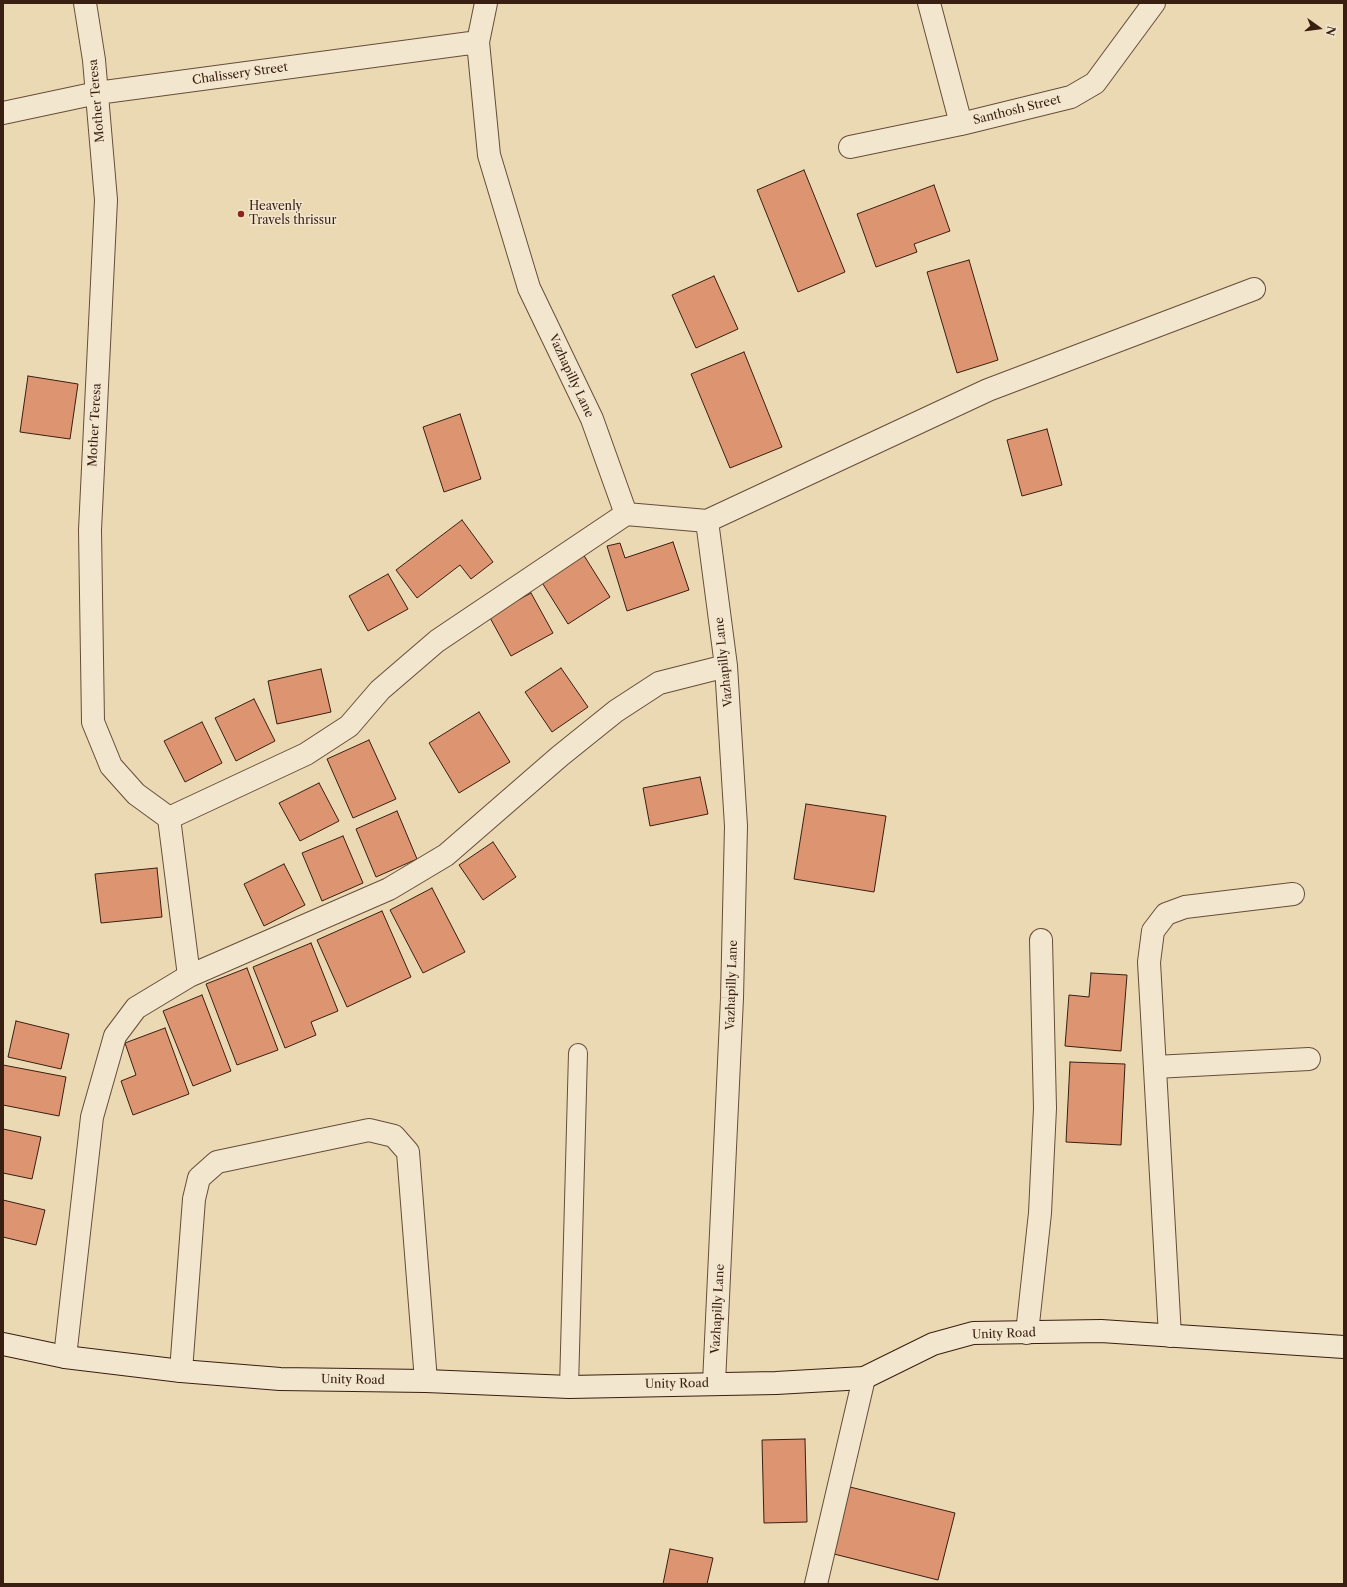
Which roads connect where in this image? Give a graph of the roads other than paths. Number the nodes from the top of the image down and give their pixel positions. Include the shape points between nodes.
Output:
1 (85, 3) edge
2 (486, 3) edge
3 (929, 3) edge
4 (1154, 3) edge
5 (478, 42) junction
6 (97, 94) junction
7 (3, 113) edge
8 (961, 124) junction
9 (850, 147) dead end
10 (1254, 290) dead end
11 (626, 514) junction
12 (707, 521) junction
13 (726, 666) junction
14 (169, 818) junction
15 (1293, 894) dead end
16 (1041, 940) dead end
17 (189, 976) junction
18 (578, 1053) dead end
19 (1309, 1059) dead end
20 (1155, 1067) junction
21 (1027, 1332) junction
22 (1170, 1336) junction
23 (3, 1344) edge
24 (1344, 1347) edge
25 (65, 1356) junction
26 (181, 1371) junction
27 (864, 1378) junction
28 (426, 1381) junction
29 (714, 1383) junction
30 (569, 1387) junction
31 (816, 1584) edge

1 - 6 street, Mother Teresa
2 - 5 street, Vazhapilly Lane
3 - 8 street, Santhosh Street
4 - 8 street, Santhosh Street via 1095,83 1071,97
5 - 6 street, Chalissery Street
5 - 11 street, Vazhapilly Lane via 489,155 529,288 592,419
6 - 7 street, Chalissery Street
6 - 14 street, Mother Teresa via 106,200 90,530 93,722 111,766 136,794
8 - 9 street
10 - 12 street via 988,390
11 - 12 street
11 - 14 street via 437,641 380,690 343,730 306,754
12 - 13 street, Vazhapilly Lane
13 - 17 street via 660,683 616,711 446,855 389,889
13 - 29 street, Vazhapilly Lane via 736,826 732,1006
14 - 17 street
15 - 20 street via 1185,907 1166,914 1153,932 1149,962
16 - 21 street via 1045,1108 1040,1214
17 - 25 street via 136,1008 115,1036 92,1117
18 - 30 lane
19 - 20 street
20 - 22 street
21 - 22 street, Unity Road via 1101,1331
21 - 27 street, Unity Road via 973,1333 933,1344
22 - 24 street, Unity Road
23 - 25 street, Unity Road
25 - 26 street, Unity Road
26 - 28 street, Unity Road via 280,1379
26 - 28 street via 194,1199 199,1178 217,1162 369,1130 394,1136 408,1152
27 - 29 street, Unity Road via 776,1383
27 - 31 street
28 - 30 street, Unity Road
29 - 30 street, Unity Road

